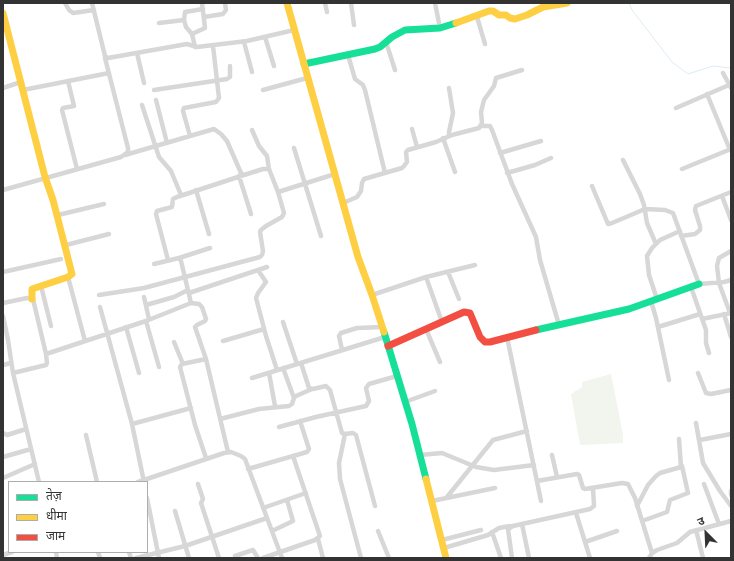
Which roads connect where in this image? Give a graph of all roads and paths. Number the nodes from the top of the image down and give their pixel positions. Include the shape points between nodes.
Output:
1 (65, 3) edge
2 (92, 3) edge
3 (202, 3) edge
4 (226, 3) edge
5 (287, 3) edge
6 (325, 3) edge
7 (351, 3) edge
8 (435, 3) edge
9 (567, 3) edge
10 (203, 9) junction
11 (94, 10) junction
12 (327, 12) dead end
13 (3, 13) edge
14 (204, 17) junction
15 (477, 17) junction
16 (184, 20) junction
17 (159, 23) dead end
18 (354, 25) dead end
19 (440, 28) junction
20 (294, 30) junction
21 (5, 31) edge
22 (192, 34) junction
23 (265, 37) junction
24 (244, 42) junction
25 (386, 42) junction
26 (485, 44) dead end
27 (213, 46) junction
28 (195, 47) junction
29 (137, 53) junction
30 (348, 55) junction
31 (106, 58) junction
32 (304, 64) junction
33 (230, 66) dead end
34 (274, 66) dead end
35 (395, 70) dead end
36 (522, 70) dead end
37 (252, 72) dead end
38 (109, 73) junction
39 (723, 73) dead end
40 (307, 78) junction
41 (217, 80) junction
42 (68, 81) junction
43 (144, 83) dead end
44 (22, 86) junction
45 (730, 86) edge
46 (3, 88) edge
47 (449, 88) dead end
48 (154, 90) dead end
49 (263, 90) dead end
50 (707, 94) junction
51 (156, 100) dead end
52 (142, 105) dead end
53 (676, 108) dead end
54 (481, 126) junction
55 (412, 129) dead end
56 (252, 130) dead end
57 (190, 136) junction
58 (449, 136) junction
59 (444, 138) junction
60 (541, 141) dead end
61 (167, 143) junction
62 (155, 147) junction
63 (417, 147) junction
64 (294, 148) dead end
65 (730, 150) edge
66 (500, 152) junction
67 (125, 155) junction
68 (551, 158) dead end
69 (623, 160) dead end
70 (77, 169) junction
71 (269, 169) junction
72 (682, 169) dead end
73 (455, 172) dead end
74 (386, 173) junction
75 (507, 173) junction
76 (335, 174) junction
77 (242, 176) junction
78 (45, 177) junction
79 (305, 184) junction
80 (592, 186) dead end
81 (3, 190) edge
82 (196, 190) junction
83 (278, 192) junction
84 (731, 192) edge
85 (181, 195) junction
86 (722, 196) junction
87 (343, 203) junction
88 (104, 204) dead end
89 (645, 209) junction
90 (251, 214) dead end
91 (58, 215) junction
92 (731, 220) edge
93 (109, 234) dead end
94 (209, 234) dead end
95 (680, 234) junction
96 (320, 236) dead end
97 (656, 244) junction
98 (66, 246) junction
99 (210, 248) dead end
100 (731, 251) edge
101 (179, 258) junction
102 (61, 259) dead end
103 (168, 260) junction
104 (154, 264) dead end
105 (475, 265) dead end
106 (267, 267) dead end
107 (258, 270) junction
108 (3, 272) edge
109 (448, 272) junction
110 (68, 277) junction
111 (426, 277) junction
112 (185, 278) junction
113 (731, 280) edge
114 (719, 283) junction
115 (699, 284) junction
116 (41, 286) junction
117 (691, 287) junction
118 (188, 291) junction
119 (99, 295) dead end
120 (372, 295) junction
121 (144, 297) dead end
122 (32, 298) junction
123 (458, 300) dead end
124 (654, 300) junction
125 (3, 303) edge
126 (191, 303) junction
127 (146, 306) junction
128 (100, 307) dead end
129 (728, 313) edge
130 (3, 316) edge
131 (701, 316) junction
132 (147, 320) junction
133 (284, 322) dead end
134 (442, 322) junction
135 (559, 325) junction
136 (51, 326) dead end
137 (382, 327) junction
138 (658, 327) junction
139 (126, 328) junction
140 (264, 329) junction
141 (426, 329) junction
142 (108, 334) junction
143 (385, 337) junction
144 (507, 337) junction
145 (731, 337) edge
146 (85, 341) junction
147 (223, 341) dead end
148 (174, 342) dead end
149 (388, 346) junction
150 (342, 350) junction
151 (709, 353) dead end
152 (46, 354) junction
153 (206, 359) junction
154 (440, 362) dead end
155 (11, 363) junction
156 (299, 363) junction
157 (183, 364) junction
158 (3, 365) edge
159 (159, 367) dead end
160 (283, 368) junction
161 (277, 370) junction
162 (12, 373) junction
163 (139, 373) dead end
164 (269, 373) junction
165 (698, 373) dead end
166 (397, 376) junction
167 (252, 378) dead end
168 (670, 380) dead end
169 (313, 389) junction
170 (731, 390) edge
171 (435, 391) dead end
172 (294, 398) junction
173 (405, 402) junction
174 (275, 406) junction
175 (191, 408) junction
176 (337, 412) junction
177 (220, 419) junction
178 (300, 421) junction
179 (696, 423) dead end
180 (132, 424) junction
181 (279, 427) dead end
182 (26, 429) junction
183 (527, 431) junction
184 (3, 433) edge
185 (345, 434) junction
186 (731, 434) edge
187 (86, 436) dead end
188 (679, 438) dead end
189 (700, 440) junction
190 (31, 449) junction
191 (228, 452) junction
192 (420, 455) junction
193 (552, 455) dead end
194 (293, 456) junction
195 (3, 457) edge
196 (206, 458) junction
197 (35, 464) junction
198 (534, 465) junction
199 (474, 466) junction
200 (682, 466) junction
201 (248, 469) junction
202 (556, 477) junction
203 (3, 478) edge
204 (40, 481) edge
205 (97, 481) edge
206 (144, 481) edge
207 (537, 481) junction
208 (198, 484) dead end
209 (704, 484) dead end
210 (495, 488) dead end
211 (593, 488) junction
212 (731, 491) edge
213 (306, 493) junction
214 (731, 495) edge
215 (447, 497) junction
216 (287, 500) junction
217 (432, 501) junction
218 (541, 502) dead end
219 (148, 503) edge
220 (375, 506) dead end
221 (637, 506) junction
222 (731, 506) edge
223 (263, 508) junction
224 (175, 512) dead end
225 (576, 513) junction
226 (267, 518) junction
227 (642, 521) junction
228 (731, 521) edge
229 (522, 524) junction
230 (719, 524) junction
231 (510, 526) junction
232 (481, 530) dead end
233 (696, 530) junction
234 (272, 531) junction
235 (378, 531) dead end
236 (617, 531) dead end
237 (492, 532) junction
238 (212, 537) junction
239 (318, 539) junction
240 (442, 540) junction
241 (585, 542) junction
242 (185, 546) junction
243 (444, 548) junction
244 (652, 553) junction
245 (282, 555) edge
246 (159, 556) edge
247 (235, 556) dead end
248 (136, 558) edge
249 (189, 558) edge
250 (219, 558) edge
251 (258, 558) edge
252 (263, 558) edge
253 (324, 558) edge
254 (361, 558) edge
255 (389, 558) edge
256 (446, 558) edge
257 (500, 558) edge
258 (512, 558) edge
259 (529, 558) edge
260 (590, 558) edge
261 (649, 558) edge
262 (703, 558) edge

1 - 11 street via 73,13
2 - 11 street
3 - 10 street
4 - 14 street via 223,14
5 - 20 street
6 - 12 street
7 - 18 street
8 - 19 street
9 - 15 street via 543,7 515,19 492,11
10 - 14 street
10 - 16 street via 185,12
11 - 31 street
13 - 21 street
14 - 22 street via 205,28
15 - 19 street
15 - 26 street
16 - 17 street
16 - 22 street
19 - 25 street via 405,30
20 - 23 street
20 - 32 street
21 - 44 street
22 - 28 street
23 - 24 street
23 - 34 street
24 - 27 street
24 - 37 street
25 - 30 street via 375,50
25 - 35 street
27 - 28 street
27 - 41 street
28 - 29 street via 186,44
29 - 31 street
29 - 43 street
30 - 32 street
30 - 74 street via 355,80 363,85 365,90
31 - 38 street
32 - 40 street
33 - 41 street via 230,78
36 - 54 street via 496,78 481,109
38 - 42 street
38 - 67 street via 128,148
39 - 45 street
40 - 49 street
40 - 76 street
41 - 48 street
41 - 57 street via 218,101 183,109
42 - 44 street
42 - 70 street via 74,106 62,110
44 - 46 street
44 - 78 street
45 - 50 street
47 - 58 street via 453,113
50 - 53 street
50 - 65 street
51 - 61 street
52 - 62 street
54 - 58 street
54 - 66 street via 490,126
55 - 63 street
56 - 71 street via 267,156
57 - 61 street
57 - 77 street via 210,129 218,131 227,141
58 - 59 street
59 - 63 street
59 - 73 street
60 - 66 street
61 - 62 street
62 - 67 street
62 - 85 street via 161,161 171,171
63 - 74 street via 406,152 407,162 404,166
64 - 79 street
65 - 72 street
66 - 75 street
67 - 70 street
68 - 75 street
69 - 89 street
70 - 78 street
71 - 77 street
71 - 83 street
74 - 87 street via 364,179 357,197
75 - 135 street via 536,237
76 - 79 street
76 - 87 street
77 - 82 street
77 - 90 street
78 - 81 street
78 - 91 street
79 - 83 street
79 - 96 street
80 - 89 street via 608,224
82 - 85 street
82 - 94 street
83 - 112 street via 284,213 282,217 261,230 262,255
84 - 86 street
85 - 103 street via 173,199 172,207 156,213
86 - 92 street
86 - 95 street via 696,206 700,230 695,234
87 - 120 street
88 - 91 street
89 - 95 street via 673,213
89 - 97 street via 647,223
91 - 98 street
93 - 98 street
95 - 97 street via 663,238
95 - 115 street
97 - 124 street via 647,258
98 - 110 street via 72,274
99 - 101 street
100 - 114 street via 721,256 718,261
101 - 103 street
101 - 112 street
102 - 108 street
103 - 104 street
105 - 109 street
106 - 107 street
107 - 118 street
107 - 140 street via 266,282 256,298
109 - 111 street
109 - 123 street
110 - 116 street
110 - 146 street
111 - 120 street
111 - 134 street
112 - 118 street
112 - 119 street
113 - 114 street
114 - 115 street
114 - 129 street
115 - 117 street
116 - 122 street via 32,289
116 - 136 street
117 - 124 street
117 - 131 street
118 - 126 street
118 - 127 street
120 - 137 street
121 - 127 street
122 - 125 street
122 - 152 street
124 - 135 street via 610,314
124 - 138 street
126 - 132 street
126 - 153 street via 200,305 206,320 195,327
127 - 132 street
128 - 142 street
129 - 131 street
129 - 145 street
130 - 155 street
131 - 138 street
131 - 151 street
132 - 139 street
132 - 159 street
133 - 156 street
134 - 141 street
134 - 144 street via 468,312 472,315 480,337 486,342
135 - 144 street
137 - 143 street
137 - 150 street via 357,328 342,333 339,336
138 - 168 street
139 - 142 street
139 - 163 street
140 - 147 street
140 - 161 street
141 - 149 street
141 - 154 street
142 - 146 street
142 - 180 street
143 - 149 street
143 - 150 street
144 - 183 street
146 - 152 street
148 - 157 street
149 - 166 street
150 - 156 street
152 - 162 street via 46,365
153 - 157 street
153 - 177 street
155 - 158 street
155 - 162 street
156 - 160 street
156 - 169 street via 307,386
157 - 175 street via 180,367
160 - 161 street
160 - 172 street
161 - 164 street
162 - 182 street
164 - 167 street
164 - 174 street
165 - 170 street via 706,393
166 - 173 street
166 - 176 street via 369,384 366,388 369,401 366,406
169 - 172 street
169 - 176 street via 326,386
171 - 173 street
172 - 174 street via 291,405
173 - 192 street
174 - 177 street
175 - 180 street
175 - 196 street
176 - 178 street
176 - 185 street via 341,431
177 - 191 street
178 - 181 street
178 - 194 street via 309,449 305,453
179 - 189 street
180 - 206 street
182 - 184 street via 8,435
182 - 190 street
183 - 198 street
183 - 199 street via 493,440
185 - 220 street via 356,434
185 - 254 street via 339,463 340,479
186 - 189 street
187 - 205 street
188 - 200 street
189 - 222 street via 703,463
190 - 195 street
190 - 197 street
191 - 196 street
191 - 201 street via 242,456
192 - 199 street via 442,453
192 - 217 street
193 - 202 street
194 - 201 street
194 - 213 street
196 - 206 street
197 - 203 street
197 - 204 street
198 - 199 street via 494,470
198 - 207 street
199 - 215 street
200 - 221 street via 680,469 662,472 656,476
200 - 227 street via 688,493 670,500 667,512
201 - 223 street
202 - 207 street
202 - 211 street via 577,474 583,488
207 - 218 street
208 - 238 street
209 - 230 street
210 - 215 street
211 - 221 street via 628,484
211 - 225 street via 594,506
212 - 214 street
213 - 216 street
213 - 239 street via 320,534
215 - 217 street
216 - 223 street
216 - 234 street via 293,521
217 - 240 street
219 - 246 street
221 - 227 street
223 - 226 street
224 - 242 street
225 - 229 street
225 - 241 street
226 - 234 street
226 - 238 street
227 - 244 street
228 - 230 street
229 - 231 street
229 - 259 street
230 - 233 street
231 - 237 street
231 - 258 street via 508,532
232 - 240 street
233 - 244 street via 686,534 677,543
233 - 262 street
234 - 245 street
235 - 255 street
236 - 241 street
237 - 243 street
237 - 257 street
238 - 242 street
238 - 250 street
239 - 245 street
239 - 253 street
240 - 243 street
241 - 260 street
242 - 246 street
242 - 249 street
243 - 256 street
244 - 261 street
245 - 252 street
246 - 248 street
247 - 251 street via 253,550

